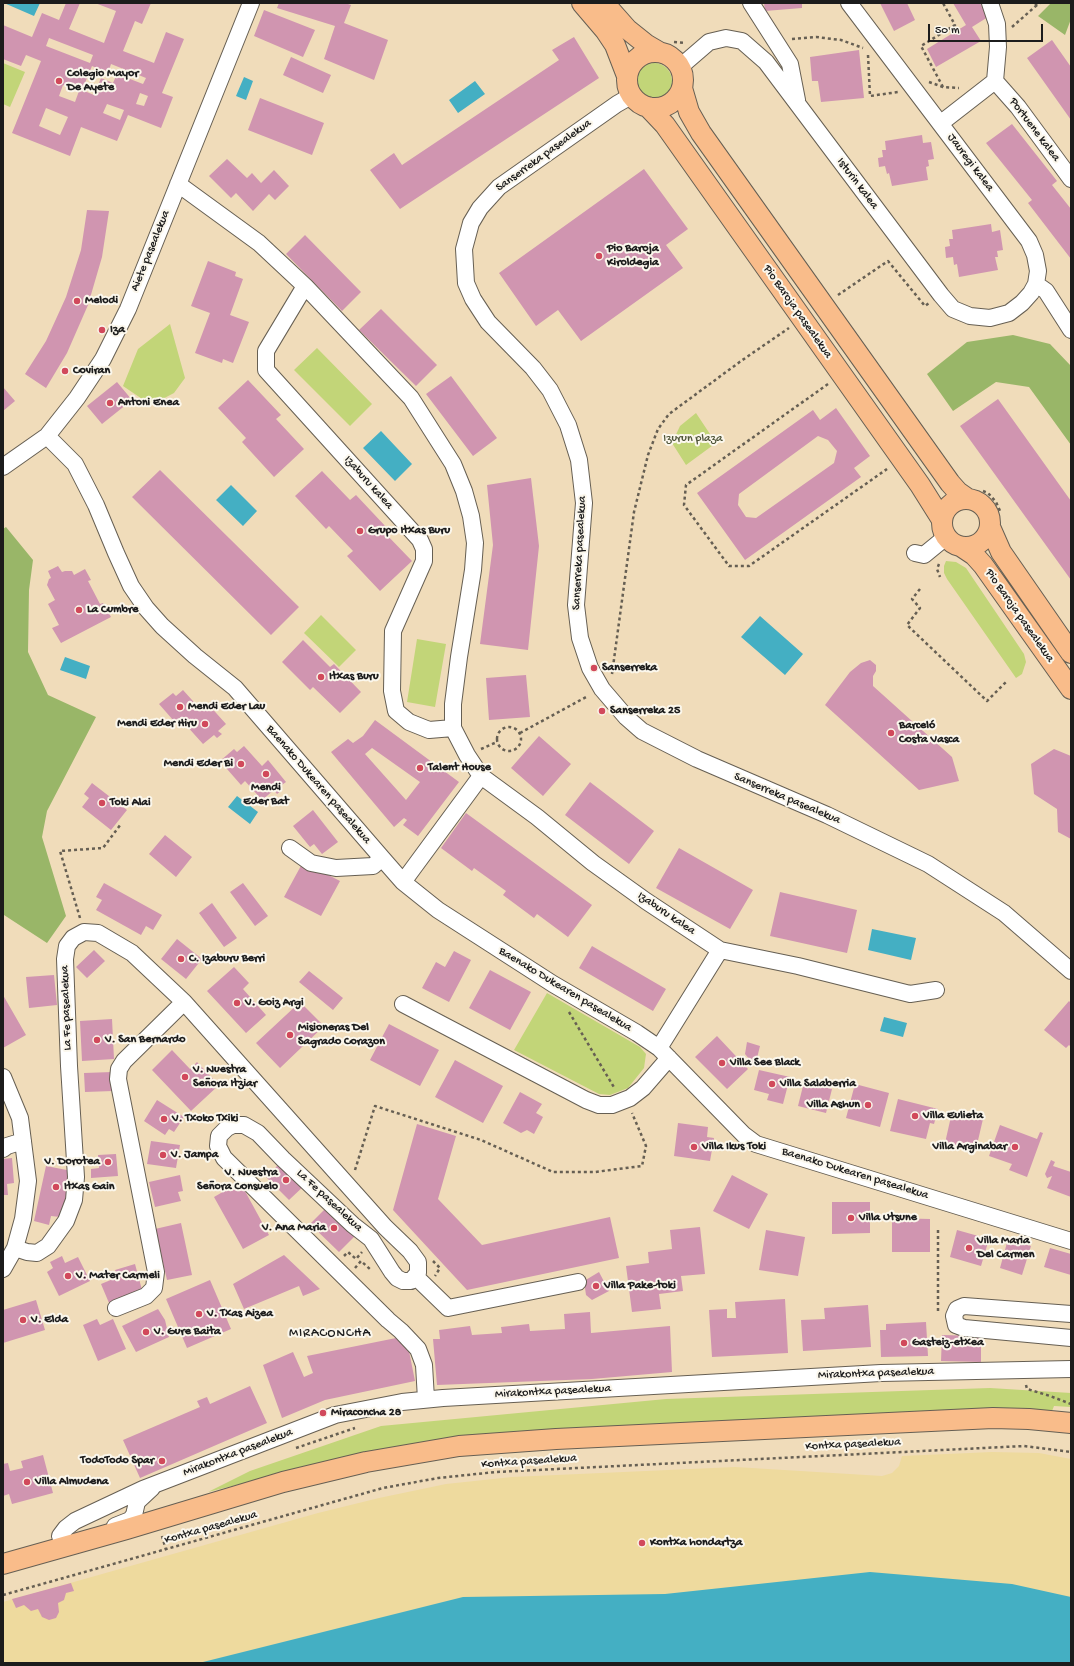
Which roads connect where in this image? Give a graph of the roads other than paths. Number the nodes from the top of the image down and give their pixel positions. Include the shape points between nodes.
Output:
1 (252, 3) edge
2 (582, 3) edge
3 (604, 3) edge
4 (750, 3) edge
5 (849, 3) edge
6 (990, 3) edge
7 (659, 52) junction
8 (680, 67) junction
9 (627, 76) junction
10 (995, 81) junction
11 (682, 88) junction
12 (631, 96) junction
13 (799, 106) junction
14 (648, 107) junction
15 (940, 123) junction
16 (1071, 179) edge
17 (178, 184) junction
18 (1036, 284) junction
19 (305, 286) junction
20 (1071, 330) edge
21 (47, 436) junction
22 (3, 466) edge
23 (968, 499) junction
24 (990, 528) junction
25 (950, 535) junction
26 (915, 553) dead end
27 (1071, 653) edge
28 (1071, 689) edge
29 (453, 728) junction
30 (481, 776) junction
31 (290, 848) dead end
32 (382, 858) junction
33 (403, 882) junction
34 (720, 950) junction
35 (1071, 971) edge
36 (936, 990) dead end
37 (184, 1002) junction
38 (404, 1004) dead end
39 (664, 1053) junction
40 (3, 1077) edge
41 (23, 1141) junction
42 (3, 1149) edge
43 (1071, 1242) edge
44 (15, 1248) junction
45 (3, 1269) edge
46 (416, 1277) junction
47 (578, 1282) dead end
48 (116, 1308) dead end
49 (1071, 1314) edge
50 (1071, 1338) edge
51 (1067, 1372) edge
52 (426, 1399) junction
53 (1071, 1423) edge
54 (283, 1482) junction
55 (131, 1505) junction
56 (88, 1540) junction
57 (3, 1553) edge
58 (3, 1564) edge

1 - 17 street, Aiete pasealekua
2 - 9 main road via 615,45
3 - 7 main road via 627,29
4 - 13 street via 790,64
5 - 15 street, Jauregi kalea
6 - 10 street via 997,24
7 - 8 main road via 675,59
7 - 9 main road via 638,57 632,62
8 - 11 main road, Pio Baroja pasealekua
8 - 13 street, Isturin kalea via 709,42 726,38 742,41 766,62
9 - 12 main road via 626,83
10 - 15 street
10 - 16 street, Portuene kalea
11 - 14 main road via 679,95 668,104 662,107
11 - 23 main road, Pio Baroja pasealekua via 689,112 701,133 950,483
12 - 14 main road, Pio Baroja pasealekua via 641,105
12 - 35 street, Sanserreka pasealekua via 499,187 480,208 471,223 464,249 466,283 473,299 488,322 533,368 550,390 568,425 577,453 584,503 576,605 580,638 590,668 602,689 642,731 697,759 827,815 928,864 1004,913
13 - 18 street, Isturin kalea via 953,309 970,316 990,318 1009,313 1022,303
14 - 25 main road, Pio Baroja pasealekua via 665,125 920,485
15 - 18 street, Jauregi kalea via 1029,241 1038,271
17 - 19 street, Izaburu kalea via 259,243
17 - 21 street, Aiete pasealekua via 128,309 103,359
18 - 20 street via 1046,291
19 - 29 street, Izaburu kalea via 411,398 453,464 464,491 475,543 453,704
19 - 29 street, Izaburu kalea via 266,350 266,370 420,540 424,549 424,561 393,631 396,711 409,722 429,730
21 - 22 street, Aiete pasealekua
21 - 32 street, Baenako Dukearen pasealekua via 75,464 131,586 146,608 195,656 235,688
23 - 24 main road via 975,500 986,508
23 - 25 main road via 956,501 946,509
24 - 25 main road via 985,538 975,546
24 - 27 main road, Pio Baroja pasealekua via 1001,552
25 - 26 street via 924,555
25 - 28 main road, Pio Baroja pasealekua via 983,564
29 - 30 street, Izaburu kalea
30 - 33 street
30 - 34 street, Izaburu kalea via 593,863
31 - 32 street via 311,862 336,868 373,866
32 - 33 street, Baenako Dukearen pasealekua
33 - 39 street, Baenako Dukearen pasealekua via 438,910 492,946 637,1033
34 - 36 street, Izaburu kalea via 798,966 910,994
34 - 39 street
37 - 44 street, La Fe pasealekua via 132,953 98,933 84,932 73,938 67,946 65,959 69,1066 76,1178 74,1200 66,1220 48,1246 37,1253
37 - 46 street, La Fe pasealekua via 385,1227 410,1251 418,1262
37 - 48 street via 119,1069 118,1079 156,1272 154,1288 146,1296
38 - 39 street via 599,1105 612,1105 630,1098 642,1088
39 - 43 street, Baenako Dukearen pasealekua via 744,1135 756,1144
40 - 41 street via 20,1118
41 - 42 street
41 - 44 street via 28,1182
44 - 45 street
46 - 47 street via 448,1308
46 - 52 street, La Fe pasealekua via 411,1281 397,1278 371,1239 258,1133 244,1125 233,1125 219,1136 218,1146 224,1158 418,1349 424,1365
49 - 50 street via 964,1306 958,1308 954,1316 956,1325 964,1328
51 - 52 street, Mirakontxa pasealekua via 881,1373
52 - 55 street, Mirakontxa pasealekua via 335,1415 155,1485
53 - 54 main road via 993,1418 492,1443 366,1462
54 - 55 main road
54 - 56 main road
55 - 56 street via 130,1520 96,1531
55 - 57 main road via 60,1536
56 - 58 main road

